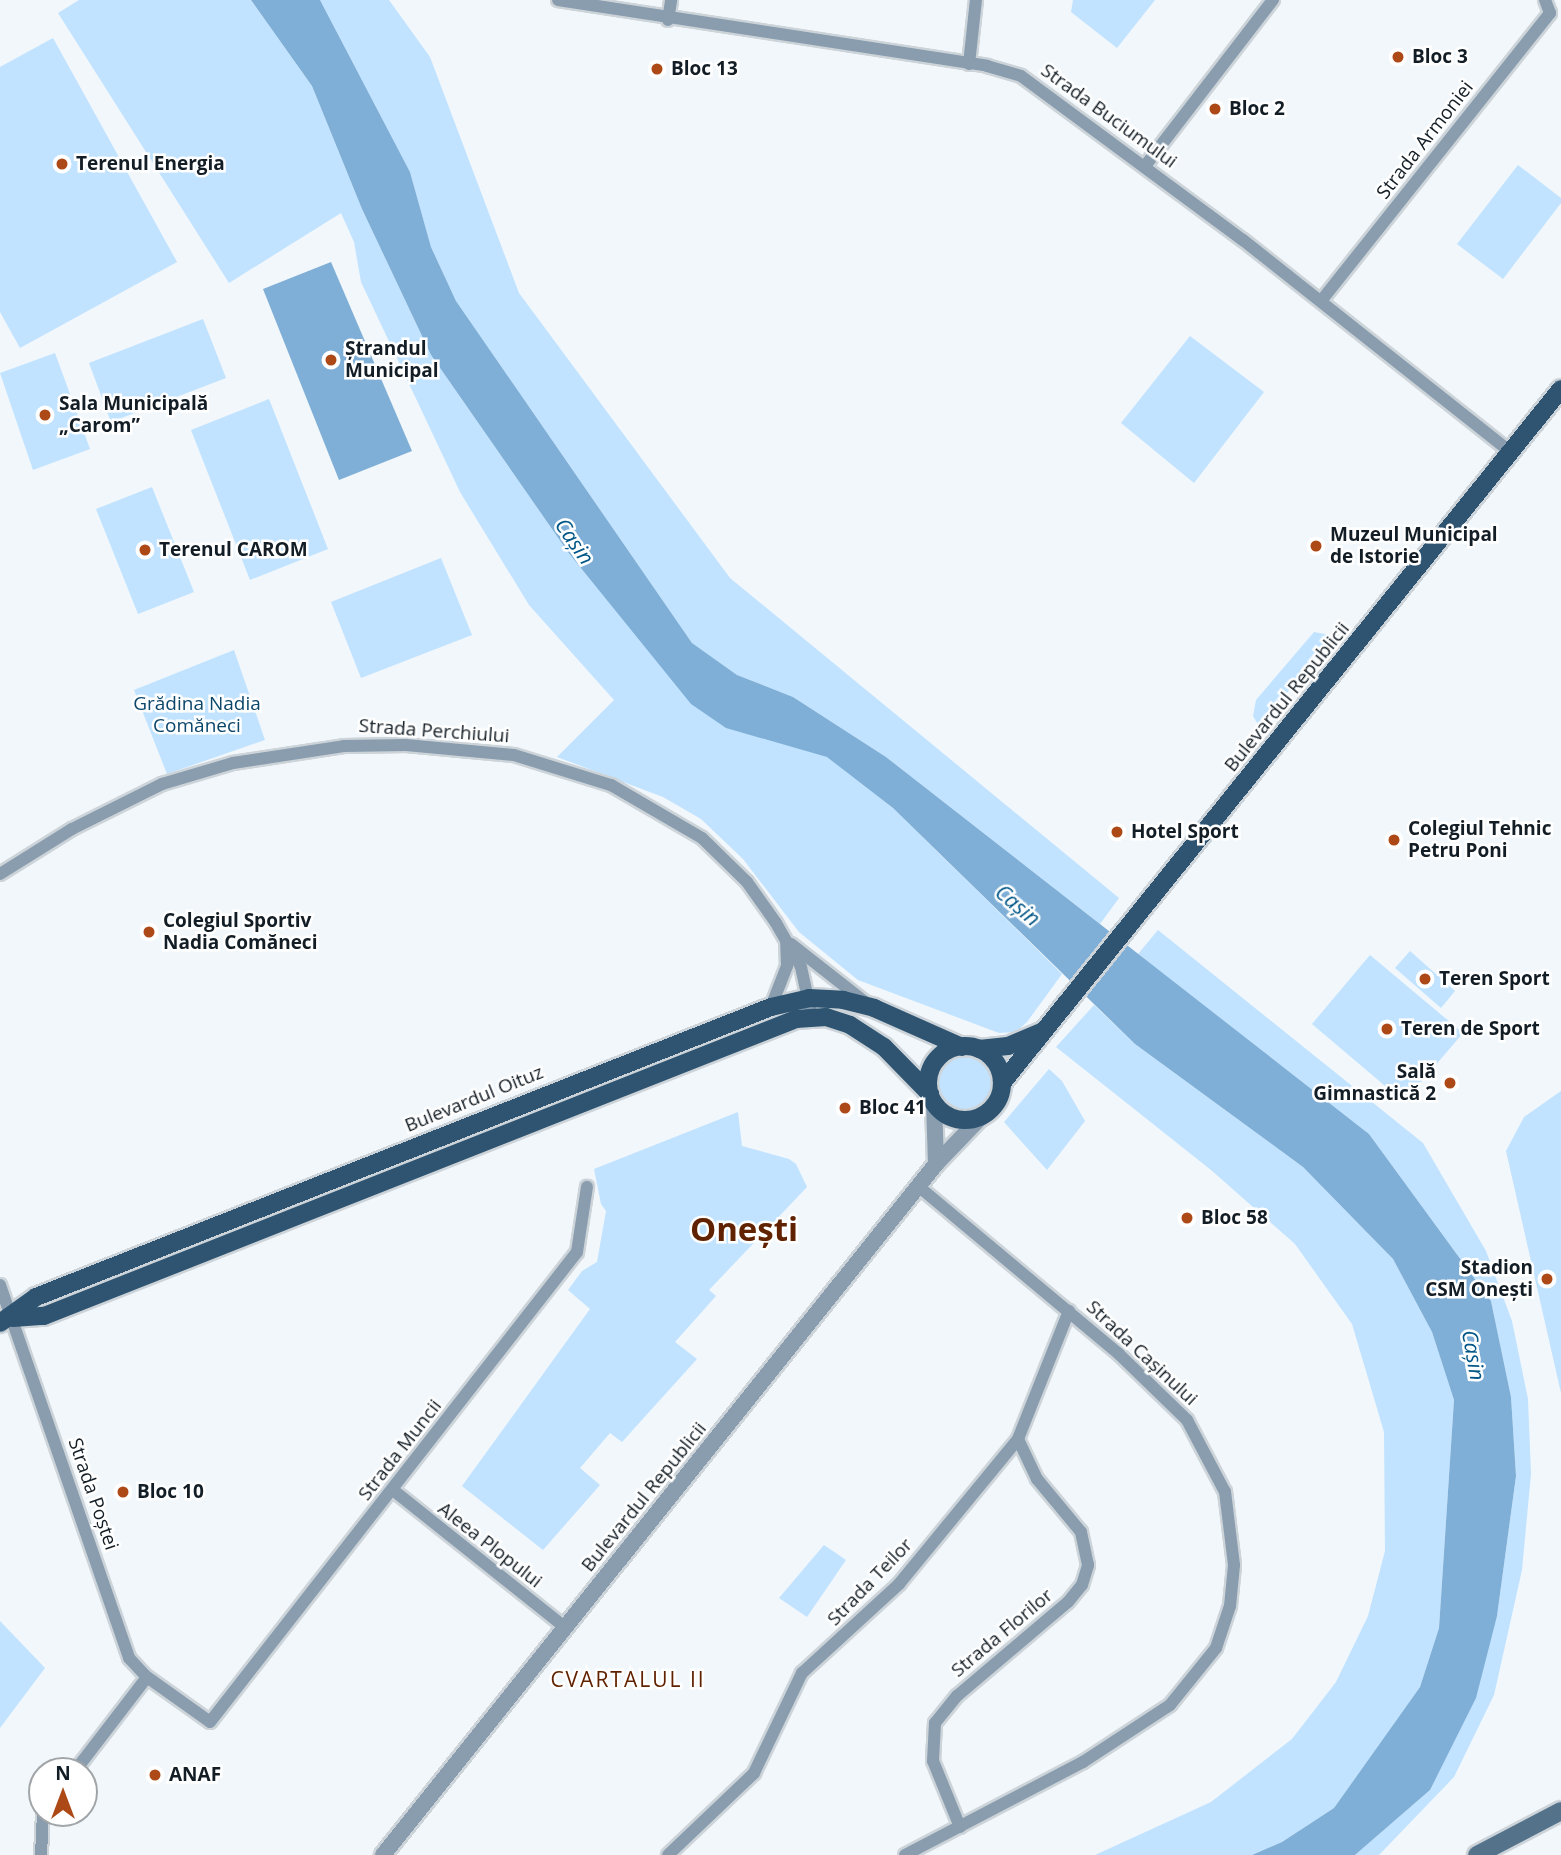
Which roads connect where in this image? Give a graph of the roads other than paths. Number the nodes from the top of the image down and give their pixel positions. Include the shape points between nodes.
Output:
1 (558, 0) edge
2 (671, 0) edge
3 (976, 0) edge
4 (1273, 0) edge
5 (1545, 0) edge
6 (668, 20) junction
7 (969, 64) junction
8 (1145, 166) junction
9 (1321, 301) junction
10 (1561, 389) edge
11 (1510, 452) junction
12 (0, 874) edge
13 (785, 939) junction
14 (809, 998) junction
15 (771, 1007) junction
16 (874, 1008) junction
17 (737, 1017) junction
18 (812, 1017) junction
19 (1044, 1031) junction
20 (744, 1040) junction
21 (971, 1048) junction
22 (1002, 1083) junction
23 (932, 1099) junction
24 (983, 1115) junction
25 (464, 1125) junction
26 (473, 1147) junction
27 (936, 1164) junction
28 (587, 1187) dead end
29 (919, 1187) junction
30 (0, 1285) edge
31 (1069, 1311) junction
32 (6, 1321) edge
33 (1018, 1439) junction
34 (393, 1490) junction
35 (566, 1628) junction
36 (147, 1677) junction
37 (210, 1722) joint
38 (86, 1757) edge
39 (1561, 1811) edge
40 (960, 1826) junction
41 (42, 1827) edge
42 (41, 1855) edge
43 (383, 1855) edge
44 (668, 1855) edge
45 (905, 1855) edge
46 (1477, 1855) edge

1 - 6 street, Strada Buciumului
2 - 6 street
3 - 7 street
4 - 8 street
5 - 9 street, Strada Armoniei via 1550,13
6 - 7 street, Strada Buciumului
7 - 8 street, Strada Buciumului via 1029,80
8 - 9 street, Strada Buciumului
9 - 11 street, Strada Buciumului
10 - 11 main road, Bulevardul Republicii
11 - 19 main road, Bulevardul Republicii
12 - 13 street, Strada Perchiului via 72,829 162,784 209,768 344,746 457,749 559,766 660,810 702,838 733,867
13 - 14 street, Strada Perchiului via 801,967
13 - 15 street via 787,967
13 - 16 street, Strada Perchiului
14 - 15 main road, Bulevardul Oituz
14 - 16 main road, Bulevardul Oituz
14 - 18 street, Strada Perchiului
15 - 17 main road, Bulevardul Oituz
16 - 21 main road, Bulevardul Oituz
17 - 20 main road via 746,1026
17 - 25 main road, Bulevardul Oituz
18 - 20 main road
18 - 23 main road via 834,1018 866,1034
19 - 21 main road, Bulevardul Republicii via 1008,1046
19 - 22 main road, Bulevardul Republicii
20 - 26 main road
21 - 22 main road via 998,1066
21 - 23 main road via 937,1059 929,1076
22 - 24 main road via 997,1102
23 - 24 main road via 956,1119
23 - 27 street
24 - 27 street, Bulevardul Republicii
25 - 26 street, Bulevardul Oituz
25 - 32 main road, Bulevardul Oituz via 36,1297
26 - 32 main road via 44,1316
27 - 29 street, Bulevardul Republicii
28 - 34 street, Strada Muncii via 577,1252
29 - 31 street, Strada Cașinului
29 - 35 street, Bulevardul Republicii
30 - 32 street
31 - 33 street, Strada Teilor
31 - 40 street, Strada Cașinului via 1180,1412 1202,1443 1230,1513 1234,1557 1230,1606 1208,1662 1171,1706 1083,1762
32 - 36 street, Strada Poștei via 129,1658
33 - 40 street, Strada Florilor via 1037,1479 1082,1532 1088,1565 1082,1585 1068,1602 957,1696 935,1723 933,1761
33 - 44 street, Strada Teilor via 899,1584 802,1673 754,1773
34 - 35 street, Aleea Plopului
34 - 37 street, Strada Muncii
35 - 43 street, Bulevardul Republicii
36 - 37 street, Strada Poștei
36 - 38 street
39 - 46 main road
40 - 45 street, Strada Cașinului
41 - 42 street

